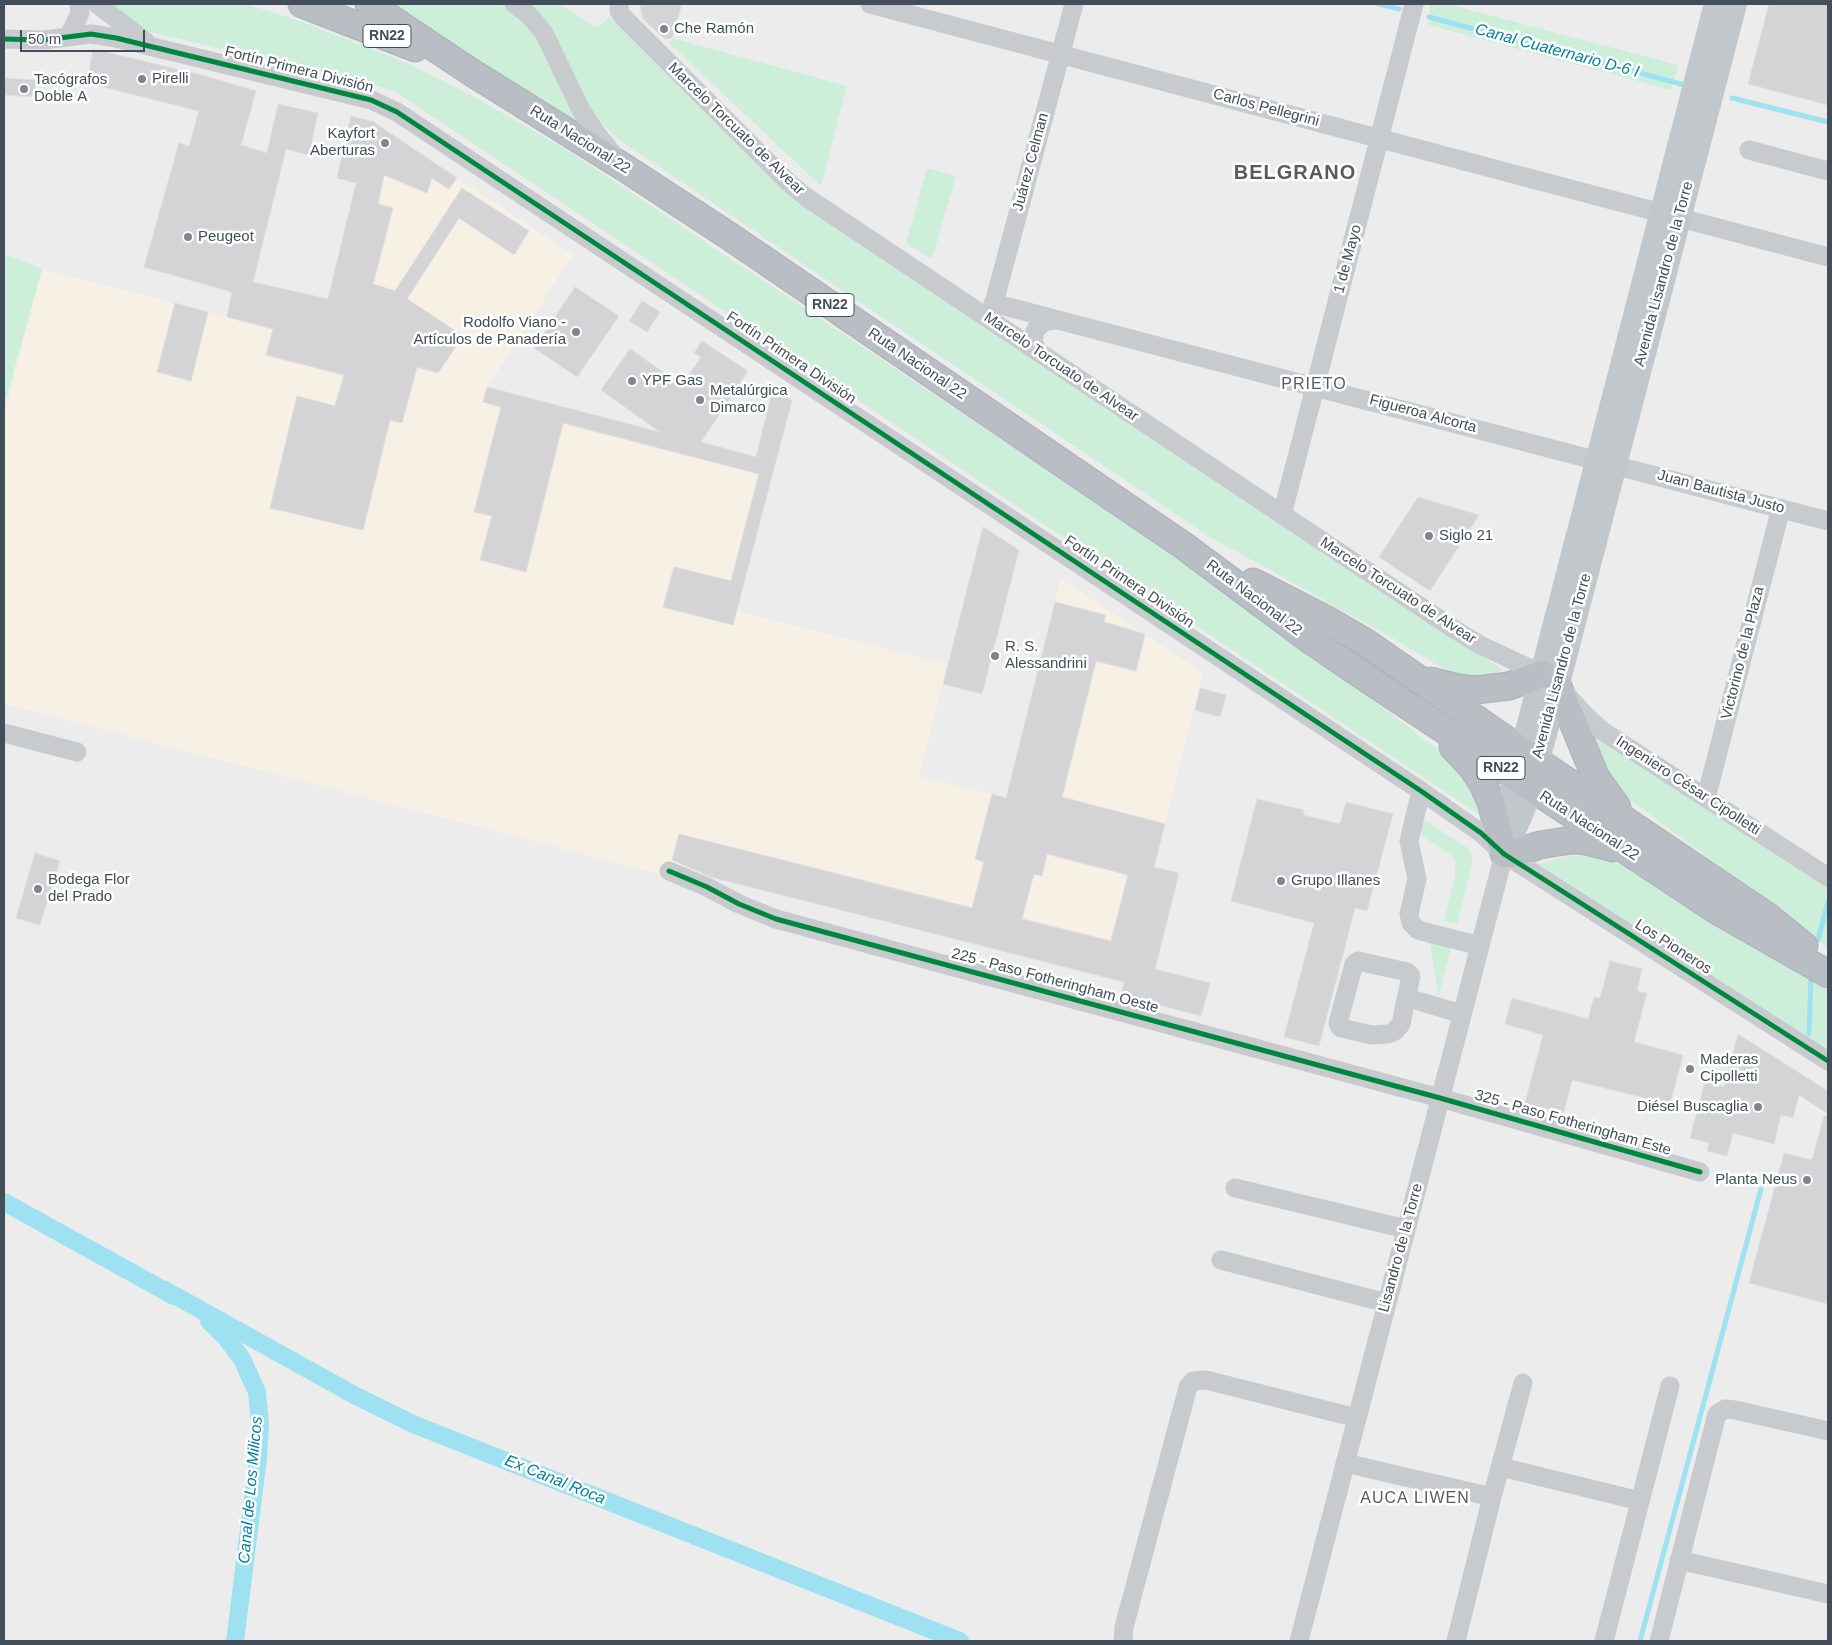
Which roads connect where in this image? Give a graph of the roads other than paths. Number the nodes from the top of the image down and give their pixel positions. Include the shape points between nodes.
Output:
1 (79, 4) edge
2 (97, 4) edge
3 (302, 4) edge
4 (369, 4) edge
5 (514, 4) edge
6 (870, 4) edge
7 (1074, 4) edge
8 (1414, 4) edge
9 (1716, 4) edge
10 (1735, 4) edge
11 (619, 7) edge
12 (69, 36) junction
13 (4, 39) edge
14 (151, 46) junction
15 (1060, 54) junction
16 (471, 72) junction
17 (1379, 138) junction
18 (1749, 150) dead end
19 (625, 168) junction
20 (1828, 171) edge
21 (1670, 215) junction
22 (1828, 257) edge
23 (991, 311) junction
24 (1058, 320) junction
25 (1039, 353) junction
26 (1314, 386) junction
27 (1606, 462) junction
28 (1781, 508) junction
29 (1282, 515) junction
30 (1828, 521) edge
31 (1184, 546) junction
32 (1412, 674) junction
33 (1550, 679) junction
34 (1419, 713) junction
35 (4, 733) edge
36 (77, 752) dead end
37 (1530, 756) junction
38 (1523, 782) junction
39 (1421, 791) junction
40 (1706, 798) junction
41 (1634, 826) junction
42 (1630, 853) junction
43 (1504, 854) junction
44 (669, 871) dead end
45 (1828, 877) edge
46 (1480, 946) junction
47 (1828, 972) edge
48 (1408, 998) junction
49 (1462, 1014) junction
50 (1828, 1061) edge
51 (1440, 1098) junction
52 (1700, 1172) dead end
53 (1236, 1188) dead end
54 (1406, 1229) junction
55 (1221, 1260) dead end
56 (1387, 1302) junction
57 (1523, 1383) dead end
58 (1670, 1386) dead end
59 (1356, 1418) junction
60 (1828, 1431) edge
61 (1345, 1463) junction
62 (1501, 1466) junction
63 (1492, 1497) junction
64 (1640, 1501) junction
65 (1679, 1560) junction
66 (1828, 1594) edge
67 (1123, 1641) edge
68 (1299, 1641) edge
69 (1456, 1641) edge
70 (1604, 1641) edge
71 (1659, 1641) edge

1 - 12 street via 80,13
2 - 14 street, Fortín Primera División
3 - 16 highway, Ruta Nacional 22 / RN22
4 - 16 highway, Ruta Nacional 22 / RN22
5 - 19 street via 544,33 588,122
6 - 15 street, Carlos Pellegrini
7 - 15 street, Juárez Celman
8 - 17 street, 1 de Mayo
9 - 21 main road, Avenida Lisandro de la Torre
10 - 21 main road, Avenida Lisandro de la Torre
11 - 23 street, Marcelo Torcuato de Alvear via 622,17 797,191
12 - 13 street, Fortín Primera División via 44,40
12 - 14 street, Fortín Primera División via 102,35
14 - 39 street, Fortín Primera División via 370,100 397,112
15 - 17 street, Carlos Pellegrini
15 - 23 street, Juárez Celman
16 - 19 highway, Ruta Nacional 22 / RN22
17 - 21 street, Carlos Pellegrini
17 - 26 street, 1 de Mayo
18 - 20 street
19 - 31 highway, Ruta Nacional 22 / RN22
21 - 22 street, Carlos Pellegrini
21 - 27 main road, Avenida Lisandro de la Torre
23 - 24 street, Figueroa Alcorta
23 - 25 street, Marcelo Torcuato de Alvear
24 - 25 street via 1046,321 1035,331 1033,342
24 - 26 street, Figueroa Alcorta
25 - 29 street, Marcelo Torcuato de Alvear
26 - 27 street, Figueroa Alcorta
26 - 29 street, 1 de Mayo
27 - 28 street, Juan Bautista Justo
27 - 33 main road, Avenida Lisandro de la Torre
28 - 30 street, Juan Bautista Justo
28 - 40 street, Victorino de la Plaza
29 - 33 street, Marcelo Torcuato de Alvear via 1462,634
31 - 32 highway, Ruta Nacional 22 / RN22 via 1346,631
31 - 34 highway, Ruta Nacional 22 / RN22 via 1324,650
32 - 33 highway via 1440,684 1476,690
32 - 37 highway, Ruta Nacional 22 / RN22
33 - 37 main road, Avenida Lisandro de la Torre
33 - 40 street, Ingeniero César Cipolletti via 1601,730
33 - 41 highway via 1596,778
34 - 38 highway, Ruta Nacional 22 / RN22
34 - 43 highway via 1472,767 1483,784
35 - 36 street
37 - 38 main road, Avenida Lisandro de la Torre
37 - 41 highway, Ruta Nacional 22 / RN22
38 - 42 highway, Ruta Nacional 22 / RN22
38 - 43 main road, Avenida Lisandro de la Torre via 1509,803
39 - 43 street, Fortín Primera División via 1481,833
39 - 46 street via 1409,841 1417,879 1411,923 1418,930
40 - 45 street, Ingeniero César Cipolletti
41 - 47 highway, Ruta Nacional 22 / RN22 via 1767,916
42 - 43 highway via 1572,840
42 - 47 highway, Ruta Nacional 22 / RN22 via 1724,914
43 - 46 street, Lisandro de la Torre
43 - 50 street, Los Pioneros
44 - 51 street, 225 - Paso Fotheringham Oeste via 776,919
46 - 49 street, Lisandro de la Torre
48 - 48 street via 1410,974 1358,961 1354,964 1339,1026 1364,1034 1388,1034 1401,1024
48 - 49 street
49 - 51 street, Lisandro de la Torre
51 - 52 street, 325 - Paso Fotheringham Este
51 - 54 street, Lisandro de la Torre
53 - 54 street
54 - 56 street, Lisandro de la Torre
55 - 56 street
56 - 59 street, Lisandro de la Torre
57 - 62 street
58 - 64 street
59 - 61 street, Lisandro de la Torre
59 - 67 street via 1206,1380 1193,1382 1188,1387 1124,1627
60 - 65 street via 1735,1410 1725,1409 1717,1414
61 - 63 street
61 - 68 street, Lisandro de la Torre
62 - 63 street
62 - 64 street
63 - 69 street
64 - 70 street
65 - 66 street
65 - 71 street

